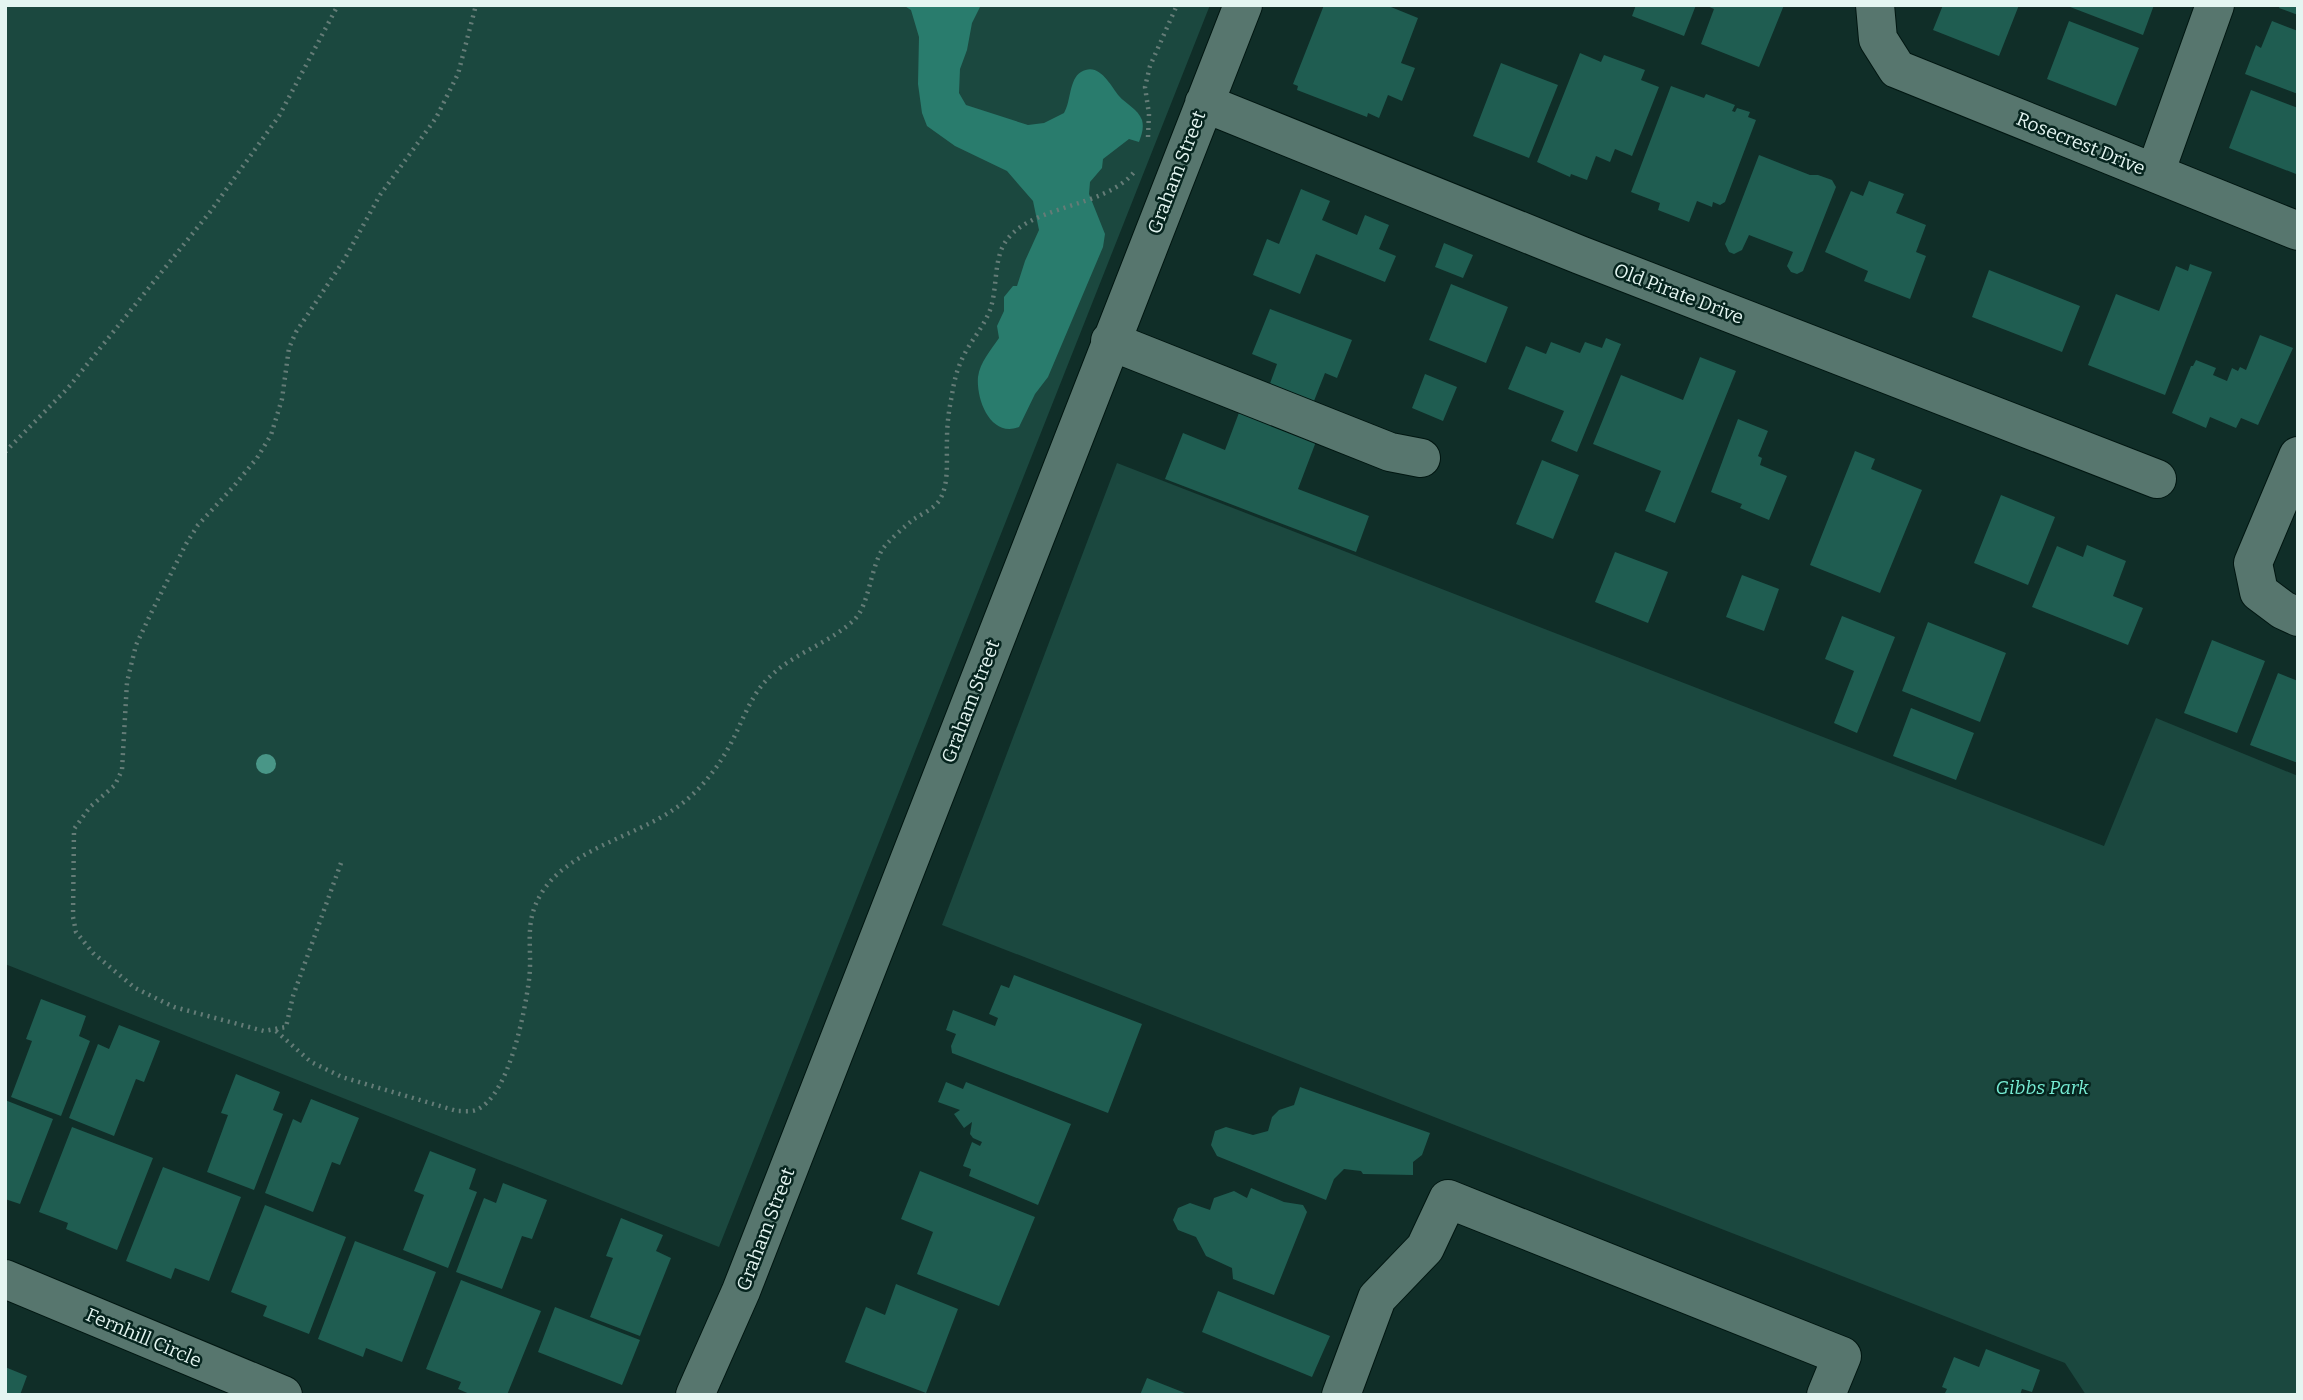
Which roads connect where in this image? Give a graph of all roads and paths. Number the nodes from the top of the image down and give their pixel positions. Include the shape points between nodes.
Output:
1 (338, 5) edge
2 (476, 5) edge
3 (1177, 5) edge
4 (1243, 5) edge
5 (2216, 5) edge
6 (1877, 22) edge
7 (1203, 103) junction
8 (1148, 145) dead end
9 (1140, 164) dead end
10 (2155, 173) junction
11 (2298, 231) edge
12 (1110, 341) junction
13 (5, 452) edge
14 (2298, 456) edge
15 (1421, 458) dead end
16 (2157, 479) dead end
17 (2298, 617) edge
18 (341, 863) dead end
19 (276, 1031) junction
20 (5, 1279) edge
21 (283, 1395) edge
22 (695, 1395) edge
23 (1340, 1395) edge
24 (1826, 1395) edge

1 - 13 path via 279,116 217,203 68,387
2 - 19 path via 458,74 436,118 380,195 345,260 296,332 271,435 257,458 198,525 153,609 136,645 127,682 122,770 74,829 73,917 76,932 93,953 135,988 174,1007
3 - 8 path via 1144,87
4 - 7 street, Graham Street
5 - 10 street
6 - 10 street, Rosecrest Drive via 1898,69
7 - 12 street, Graham Street
7 - 16 street, Old Pirate Drive
9 - 19 path via 1128,180 1094,198 1034,219 1015,231 1002,248 989,312 957,373 944,488 938,502 885,544 854,619 787,662 764,684 721,761 689,799 656,821 594,850 542,891 529,926 530,975 521,1026 503,1078 486,1103 474,1111 457,1111 342,1077 311,1062
10 - 11 street, Rosecrest Drive
12 - 15 street via 1390,452
12 - 22 street, Graham Street via 741,1291
14 - 17 street via 2253,563 2259,592
18 - 19 path via 286,1027
20 - 21 street, Fernhill Circle
23 - 24 street via 1377,1298 1425,1248 1448,1199 1842,1356

